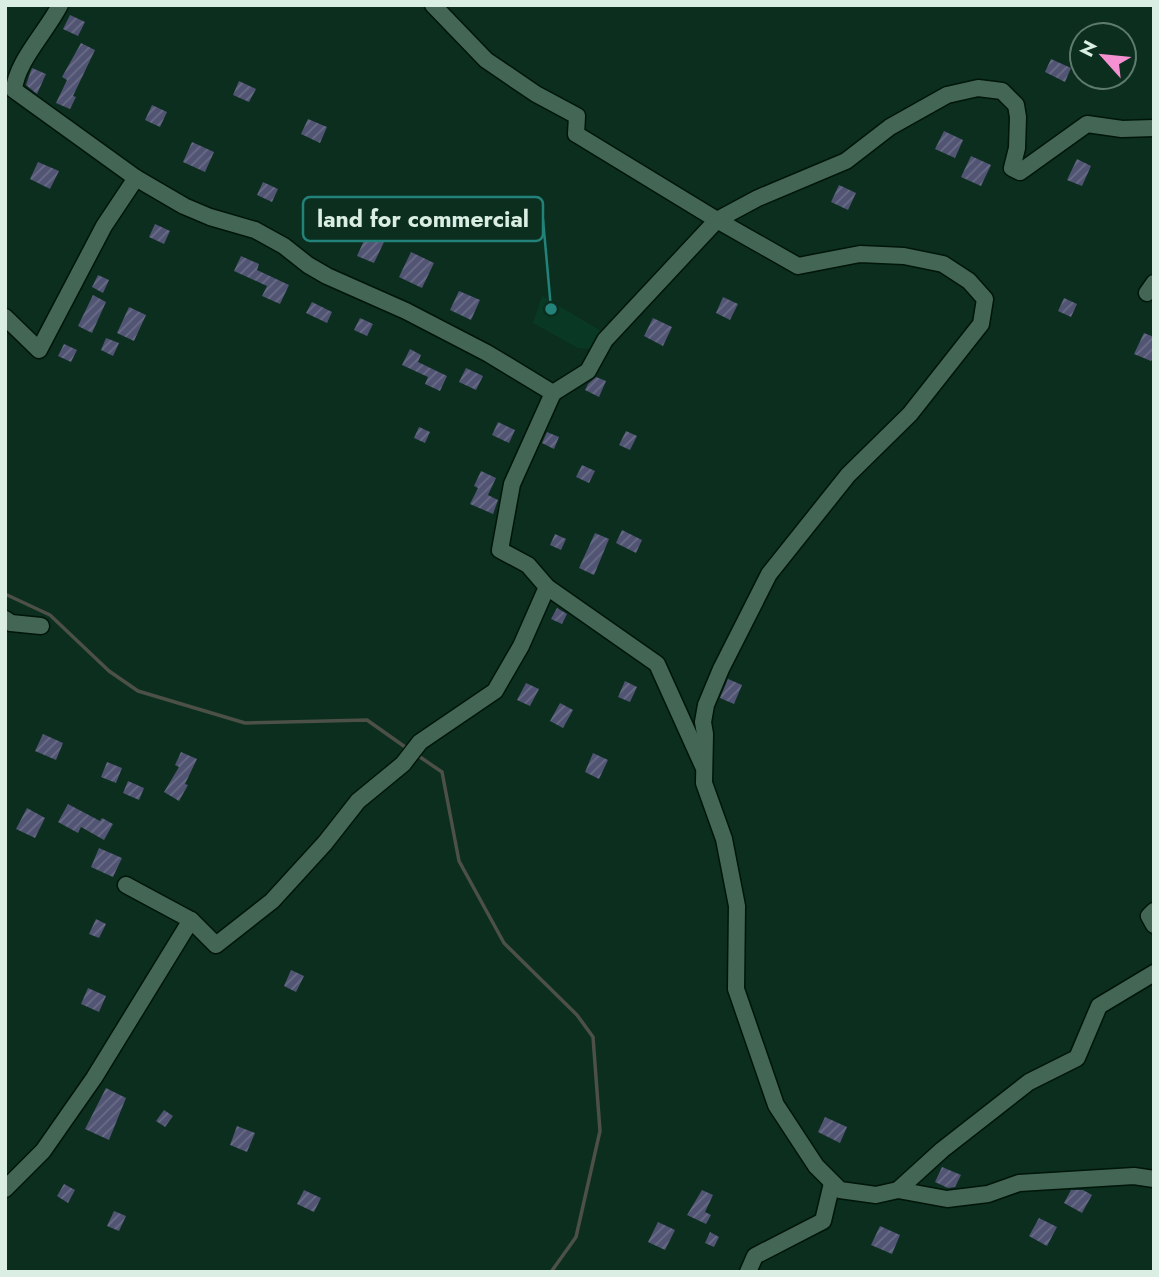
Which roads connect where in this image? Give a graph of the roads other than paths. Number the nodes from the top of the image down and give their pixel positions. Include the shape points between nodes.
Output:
1 (60, 5) edge
2 (433, 5) edge
3 (1154, 128) edge
4 (136, 178) junction
5 (717, 220) junction
6 (5, 317) edge
7 (553, 393) junction
8 (547, 587) junction
9 (5, 619) edge
10 (41, 626) dead end
11 (705, 770) junction
12 (126, 885) dead end
13 (1154, 911) edge
14 (191, 920) junction
15 (1154, 925) edge
16 (1154, 973) edge
17 (1154, 1179) edge
18 (832, 1183) junction
19 (5, 1189) edge
20 (898, 1190) junction
21 (748, 1272) edge

1 - 4 street via 25,60 14,90
2 - 5 street via 486,60 577,116 576,134
3 - 5 street via 1122,130 1087,124 1020,172 1012,168 1017,148 1016,105 1002,91 978,88 947,95 890,127 846,161
4 - 6 street via 104,226 39,350
4 - 7 street via 184,206 254,230 327,276 406,311
5 - 7 street via 606,340 588,371
5 - 11 street via 798,266 860,254 943,264 969,281 985,299 981,324 974,334 910,414 848,475 769,575 706,705
7 - 8 street via 512,484 500,550 528,565
8 - 11 street via 657,664
8 - 14 street via 495,691 420,742 403,764 358,801 272,901 215,945
9 - 10 street
11 - 18 street via 704,783 724,839 737,906 736,989 776,1105
12 - 14 street
13 - 15 street via 1149,916
14 - 19 street via 43,1151
16 - 20 street via 1099,1006 1077,1058 1029,1082
17 - 20 street via 1134,1176 1018,1183 988,1194 947,1199
18 - 20 street via 839,1190 876,1195
18 - 21 street via 823,1221 755,1256

